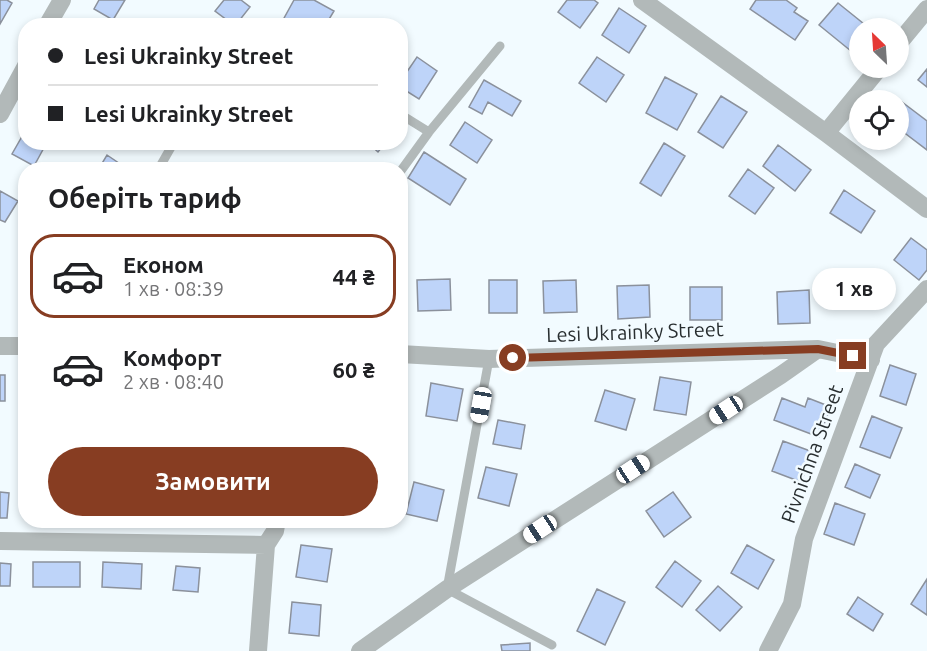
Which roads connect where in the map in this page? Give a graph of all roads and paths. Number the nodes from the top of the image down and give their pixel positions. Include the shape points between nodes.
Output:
1 (62, 0) edge
2 (642, 0) edge
3 (927, 9) edge
4 (52, 18) edge
5 (909, 31) edge
6 (500, 46) dead end
7 (871, 78) edge
8 (18, 81) edge
9 (0, 114) edge
10 (408, 119) edge
11 (429, 132) junction
12 (826, 132) junction
13 (407, 162) edge
14 (927, 209) edge
15 (927, 289) edge
16 (0, 346) edge
17 (18, 346) edge
18 (818, 349) junction
19 (408, 354) edge
20 (489, 359) junction
21 (871, 360) junction
22 (276, 528) edge
23 (0, 541) edge
24 (266, 544) junction
25 (447, 589) junction
26 (552, 645) dead end
27 (258, 651) edge
28 (360, 651) edge
29 (768, 651) edge

1 - 4 street
2 - 12 street
3 - 5 street
6 - 11 lane
7 - 12 street
8 - 9 street
10 - 11 lane
11 - 13 lane
12 - 14 street
15 - 21 street, Pivnichna Street via 876,344
16 - 17 street
18 - 20 street, Lesi Ukrainky Street
18 - 21 street, Lesi Ukrainky Street
18 - 25 street
19 - 20 street, Lesi Ukrainky Street
20 - 25 lane
21 - 29 street, Pivnichna Street via 804,539 792,604
22 - 24 street
23 - 24 street
24 - 27 street
25 - 26 lane
25 - 28 street

